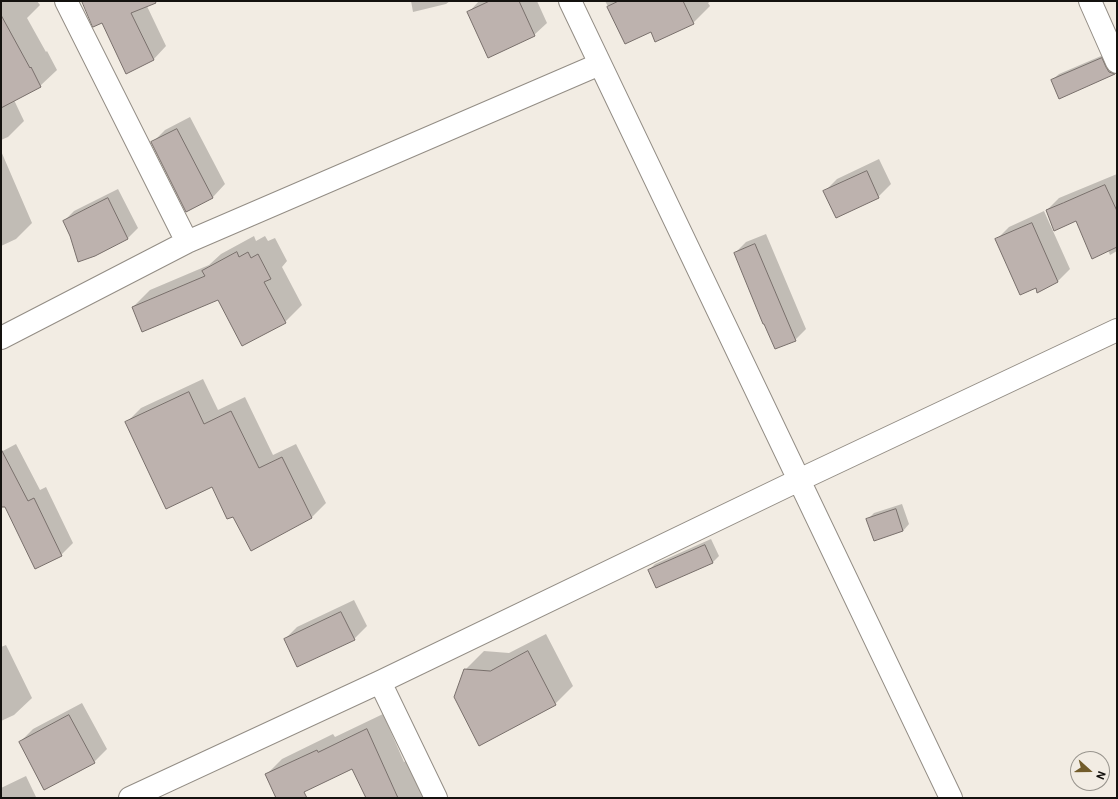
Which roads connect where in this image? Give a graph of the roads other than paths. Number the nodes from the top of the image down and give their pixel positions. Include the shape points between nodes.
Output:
1 (66, 1) edge
2 (570, 1) edge
3 (1090, 1) edge
4 (1117, 62) edge
5 (600, 64) junction
6 (187, 242) junction
7 (1117, 330) edge
8 (1, 338) edge
9 (799, 480) junction
10 (380, 682) junction
11 (130, 798) edge
12 (436, 798) edge
13 (951, 798) edge

1 - 6 street
2 - 5 street
3 - 4 street
5 - 6 street
5 - 9 street
6 - 8 street
7 - 9 street
9 - 10 street
9 - 13 street
10 - 11 street
10 - 12 street

